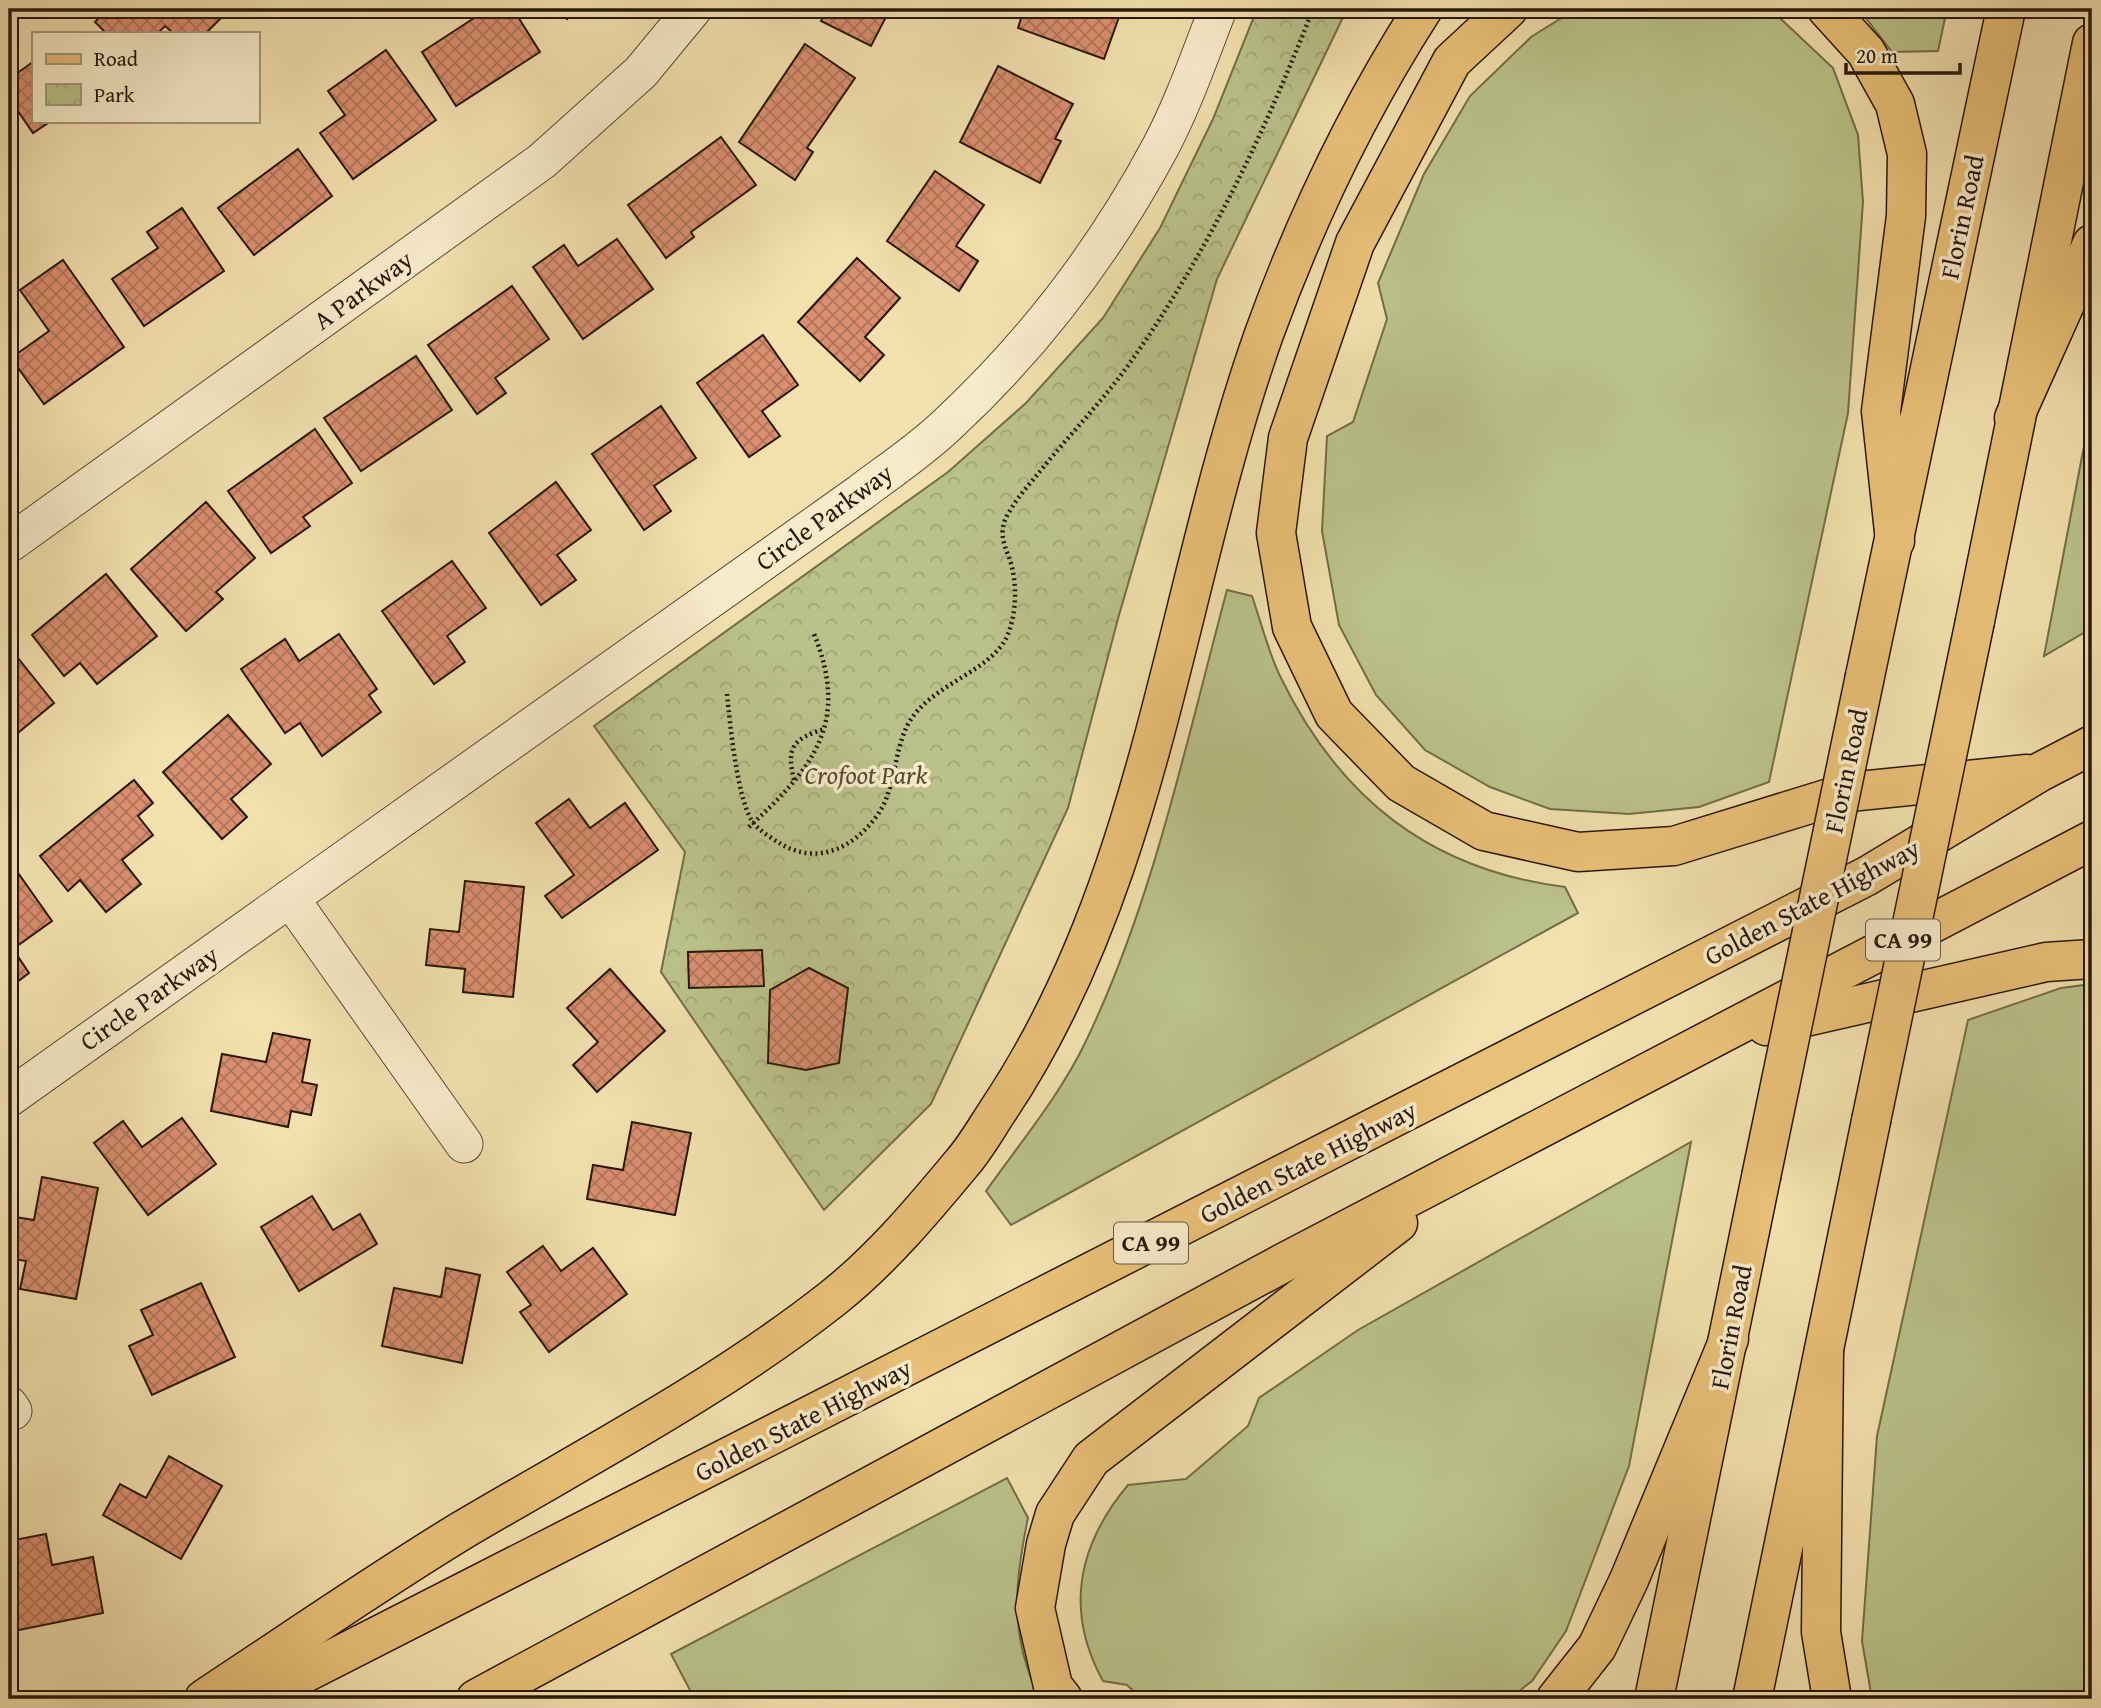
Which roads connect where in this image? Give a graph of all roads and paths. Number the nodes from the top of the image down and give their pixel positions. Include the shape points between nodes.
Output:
1 (693, 9) edge
2 (1218, 9) edge
3 (1313, 9) edge
4 (1423, 9) edge
5 (1508, 9) edge
6 (1827, 9) edge
7 (2006, 9) edge
8 (2092, 43) edge
9 (2092, 244) edge
10 (2014, 418) junction
11 (1895, 541) junction
12 (9, 544) edge
13 (814, 634) dead end
14 (727, 694) dead end
15 (825, 729) junction
16 (2092, 744) edge
17 (2039, 772) junction
18 (794, 780) junction
19 (751, 825) junction
20 (2092, 840) edge
21 (290, 898) junction
22 (2092, 959) edge
23 (1713, 1039) junction
24 (9, 1098) edge
25 (464, 1144) dead end
26 (1473, 1164) junction
27 (1729, 1339) junction
28 (1824, 1350) junction
29 (204, 1699) edge
30 (254, 1699) edge
31 (476, 1699) edge
32 (1063, 1699) edge
33 (1556, 1699) edge
34 (1654, 1699) edge
35 (1752, 1699) edge
36 (1832, 1699) edge

1 - 12 street, A Parkway via 641,72 542,161
2 - 21 street, Circle Parkway via 1161,146 1104,244 990,383 946,426 860,493
3 - 19 path via 1256,145 1162,317 1004,521 1002,542 1012,566 1015,600 1007,637 988,660 933,693 908,724 879,815 856,841 824,854 796,853
4 - 29 main road via 1380,75 1308,226 1264,335 1115,872 1067,993 1027,1068 966,1159 903,1231 838,1294 754,1357 431,1549
5 - 17 main road via 1452,61 1355,243 1289,438 1276,533 1292,627 1335,714 1401,783 1484,831 1578,852 1674,846 1849,792
6 - 11 main road via 1866,52 1895,104 1907,155 1906,216 1881,411
7 - 11 main road, Florin Road
8 - 10 main road
9 - 10 main road
10 - 28 main road, bridge
11 - 27 main road, Florin Road, bridge
13 - 15 path via 827,682 830,710
14 - 19 path
15 - 18 path via 812,758
15 - 18 path via 793,746 789,760
16 - 17 main road, Golden State Highway / CA 99
17 - 30 main road, Golden State Highway / CA 99 via 1867,876
18 - 19 path
20 - 23 main road, CA 99
21 - 24 street, Circle Parkway
21 - 25 street
22 - 23 main road via 2046,962
23 - 26 main road, CA 99
26 - 31 main road, CA 99
26 - 32 main road via 1091,1459 1055,1514 1035,1608 1054,1686
27 - 33 main road via 1597,1647
27 - 34 main road, Florin Road
28 - 35 main road
28 - 36 main road via 1821,1632

